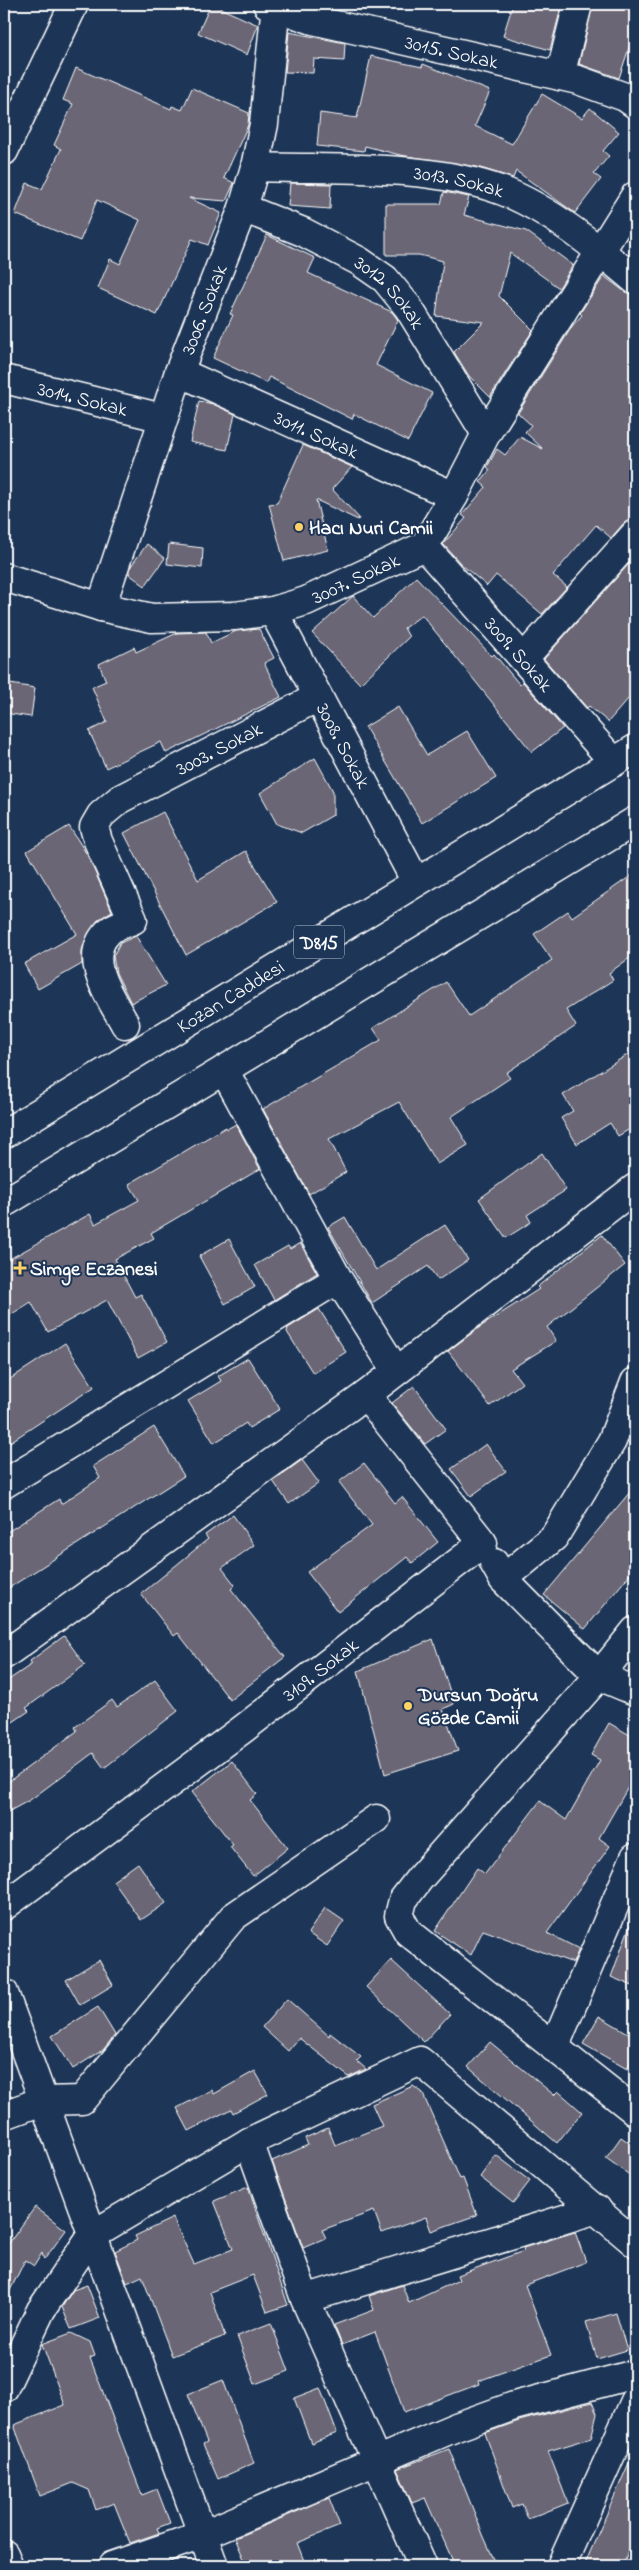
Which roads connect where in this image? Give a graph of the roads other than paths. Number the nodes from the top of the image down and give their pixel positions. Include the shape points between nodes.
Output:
1 (74, 4) edge
2 (578, 4) edge
3 (273, 5) edge
4 (560, 76) junction
5 (632, 94) edge
6 (4, 151) edge
7 (255, 167) junction
8 (635, 196) edge
9 (243, 208) junction
10 (600, 250) junction
11 (635, 280) edge
12 (179, 372) junction
13 (4, 379) edge
14 (162, 418) junction
15 (486, 434) junction
16 (454, 496) junction
17 (635, 534) edge
18 (424, 546) junction
19 (4, 577) edge
20 (101, 607) junction
21 (273, 611) junction
22 (524, 657) junction
23 (318, 697) junction
24 (625, 755) edge
25 (635, 821) edge
26 (416, 882) junction
27 (125, 1024) dead end
28 (224, 1070) junction
29 (4, 1134) edge
30 (635, 1188) edge
31 (4, 1203) edge
32 (338, 1279) junction
33 (396, 1371) junction
34 (635, 1382) edge
35 (366, 1395) junction
36 (4, 1484) edge
37 (483, 1543) junction
38 (503, 1578) junction
39 (635, 1631) edge
40 (4, 1654) edge
41 (599, 1676) junction
42 (635, 1691) edge
43 (376, 1819) dead end
44 (635, 1857) edge
45 (4, 1906) edge
46 (4, 1993) edge
47 (554, 2048) junction
48 (42, 2101) junction
49 (635, 2111) edge
50 (4, 2115) edge
51 (249, 2142) junction
52 (597, 2209) junction
53 (92, 2235) junction
54 (635, 2243) edge
55 (305, 2299) junction
56 (635, 2374) edge
57 (4, 2388) edge
58 (635, 2401) edge
59 (377, 2459) junction
60 (202, 2535) junction
61 (4, 2554) edge
62 (9, 2566) edge
63 (112, 2566) edge
64 (214, 2566) edge
65 (423, 2566) edge
66 (561, 2566) edge

1 - 6 main road
2 - 4 main road
3 - 4 main road, 3015. Sokak via 313,20
3 - 7 main road, 3006. Sokak via 264,124
4 - 5 main road, 3015. Sokak
7 - 9 main road, 3006. Sokak
7 - 10 main road, 3013. Sokak via 421,173 459,180 504,192 546,214
8 - 10 main road, 3007. Sokak
9 - 12 main road, 3006. Sokak
9 - 15 main road, 3012. Sokak via 303,232 360,261 385,279 408,307
10 - 11 main road, 3013. Sokak
10 - 15 main road, 3007. Sokak
12 - 14 main road, 3006. Sokak
12 - 16 main road, 3011. Sokak
13 - 14 main road, 3014. Sokak
14 - 20 main road, 3006. Sokak
15 - 16 main road, 3007. Sokak
16 - 18 main road, 3007. Sokak
17 - 22 main road
18 - 21 main road, 3007. Sokak via 306,601
18 - 22 main road, 3009. Sokak
19 - 20 main road, 3007. Sokak
20 - 21 main road, 3007. Sokak via 152,618 234,616
21 - 23 main road, 3008. Sokak
22 - 24 main road, 3009. Sokak
23 - 26 main road, 3008. Sokak
23 - 27 main road, 3003. Sokak via 120,799 101,815 94,827 98,841 133,920 109,931 97,949 99,975
24 - 26 main road, Kozan Caddesi / D815
25 - 28 main road
26 - 29 main road, Kozan Caddesi / D815
28 - 31 main road
28 - 32 main road
30 - 33 main road
32 - 33 main road
32 - 36 main road
33 - 35 main road
34 - 38 main road via 612,1441 554,1537
35 - 37 main road
35 - 40 main road
37 - 38 main road
37 - 45 main road, 3109. Sokak via 243,1729
38 - 41 main road
39 - 41 main road
41 - 42 main road
41 - 47 main road via 420,1878 403,1900 400,1916 408,1932
43 - 48 main road via 233,1917 82,2100
44 - 47 main road
46 - 48 main road
47 - 49 main road
48 - 50 main road
48 - 53 main road
51 - 52 main road via 420,2061
51 - 53 main road
51 - 55 main road
52 - 54 main road
52 - 55 main road
53 - 57 main road via 41,2310
53 - 60 main road
55 - 59 main road
56 - 59 main road via 514,2406
58 - 66 main road
59 - 60 main road
59 - 65 main road
60 - 63 main road
60 - 64 main road
61 - 62 main road

